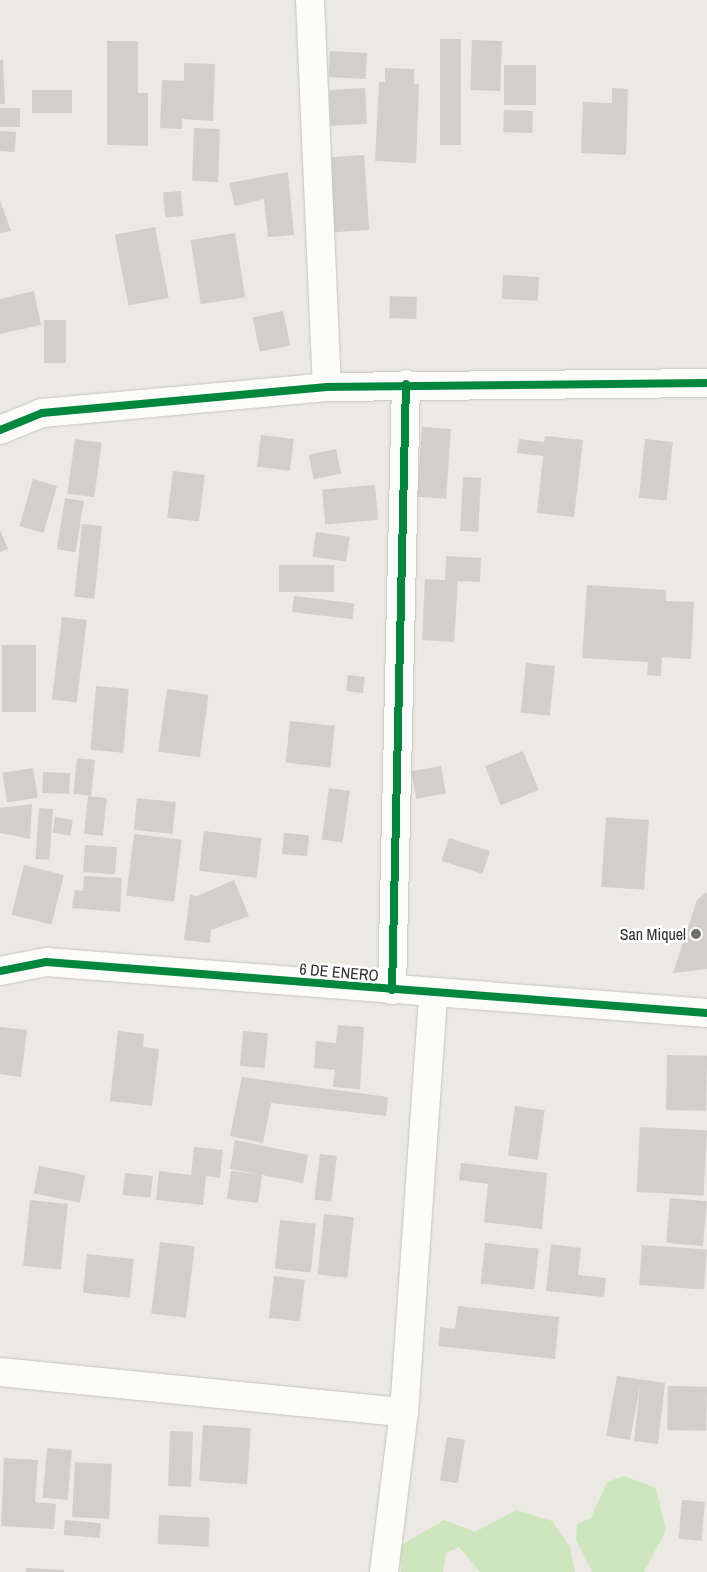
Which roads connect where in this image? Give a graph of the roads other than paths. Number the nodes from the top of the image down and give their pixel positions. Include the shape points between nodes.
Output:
1 (310, 0) edge
2 (707, 383) edge
3 (406, 384) junction
4 (327, 388) junction
5 (0, 430) edge
6 (0, 971) edge
7 (392, 990) junction
8 (433, 993) junction
9 (707, 1013) edge
10 (0, 1372) edge
11 (404, 1412) junction
12 (384, 1572) edge

1 - 4 street
2 - 3 street
3 - 4 street
3 - 7 street
4 - 5 street via 42,413
6 - 7 street, 6 DE ENERO via 46,962
7 - 8 street, 6 DE ENERO
8 - 9 street, 6 DE ENERO
8 - 11 street
10 - 11 street
11 - 12 street

